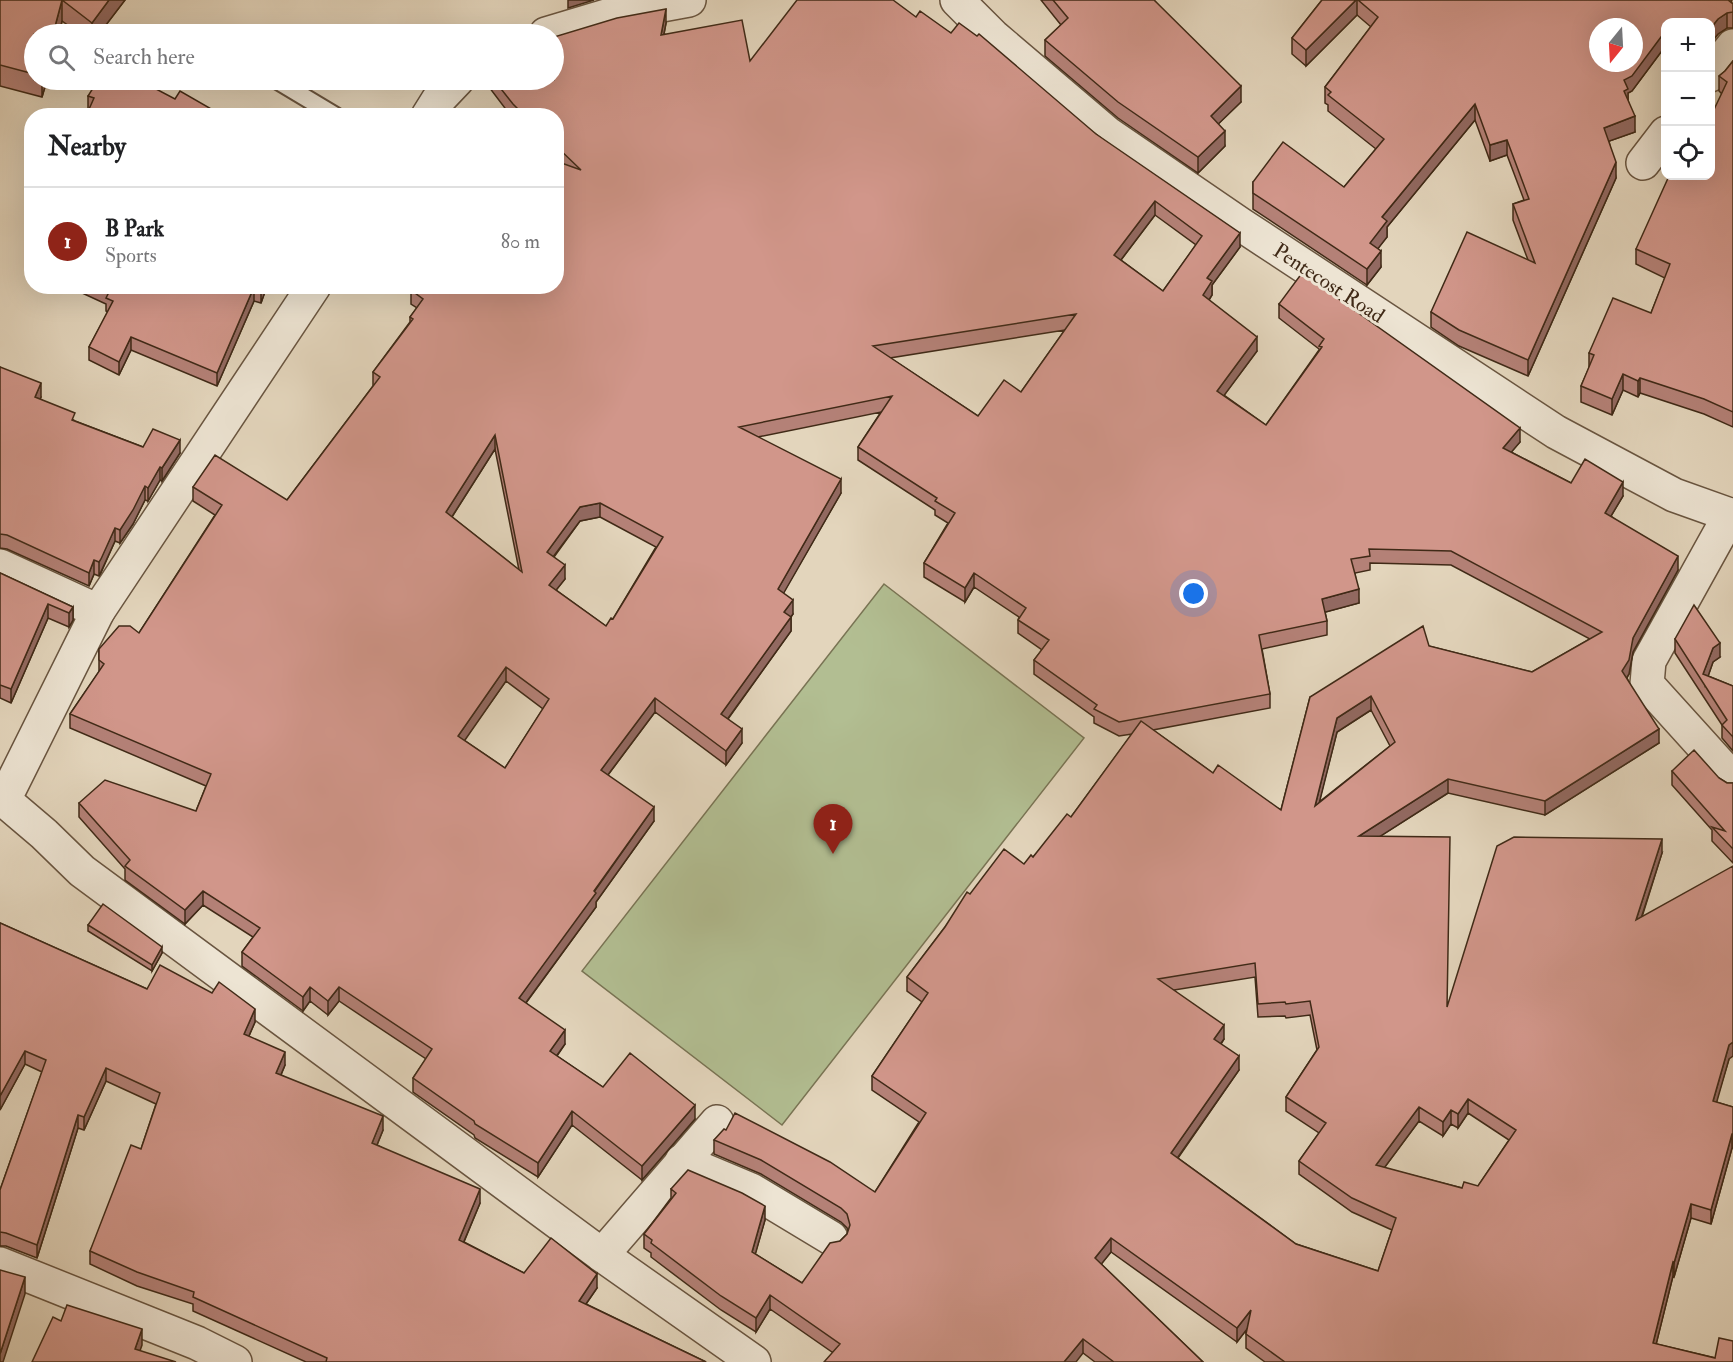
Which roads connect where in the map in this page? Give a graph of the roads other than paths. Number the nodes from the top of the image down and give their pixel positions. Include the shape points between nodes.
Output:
1 (689, 0) edge
2 (957, 0) edge
3 (564, 29) edge
4 (1733, 46) edge
5 (1712, 72) edge
6 (293, 90) edge
7 (448, 90) edge
8 (323, 108) edge
9 (433, 108) edge
10 (1661, 138) edge
11 (1643, 163) dead end
12 (309, 294) edge
13 (1732, 515) edge
14 (0, 566) edge
15 (98, 611) junction
16 (1733, 779) edge
17 (2, 803) edge
18 (717, 1122) dead end
19 (682, 1161) junction
20 (831, 1238) dead end
21 (602, 1255) junction
22 (0, 1264) edge
23 (235, 1362) edge
24 (754, 1362) edge

1 - 3 street via 613,14
2 - 13 street, Pentecost Road via 993,36 1107,133 1240,224 1556,432 1674,495
4 - 5 street
6 - 8 lane
7 - 9 street
10 - 11 street
12 - 15 street
13 - 16 street via 1648,661 1647,684
14 - 15 street
15 - 17 street
17 - 21 street via 44,834 82,871
18 - 19 street
19 - 20 street via 751,1190
19 - 21 street
21 - 24 street
22 - 23 street

